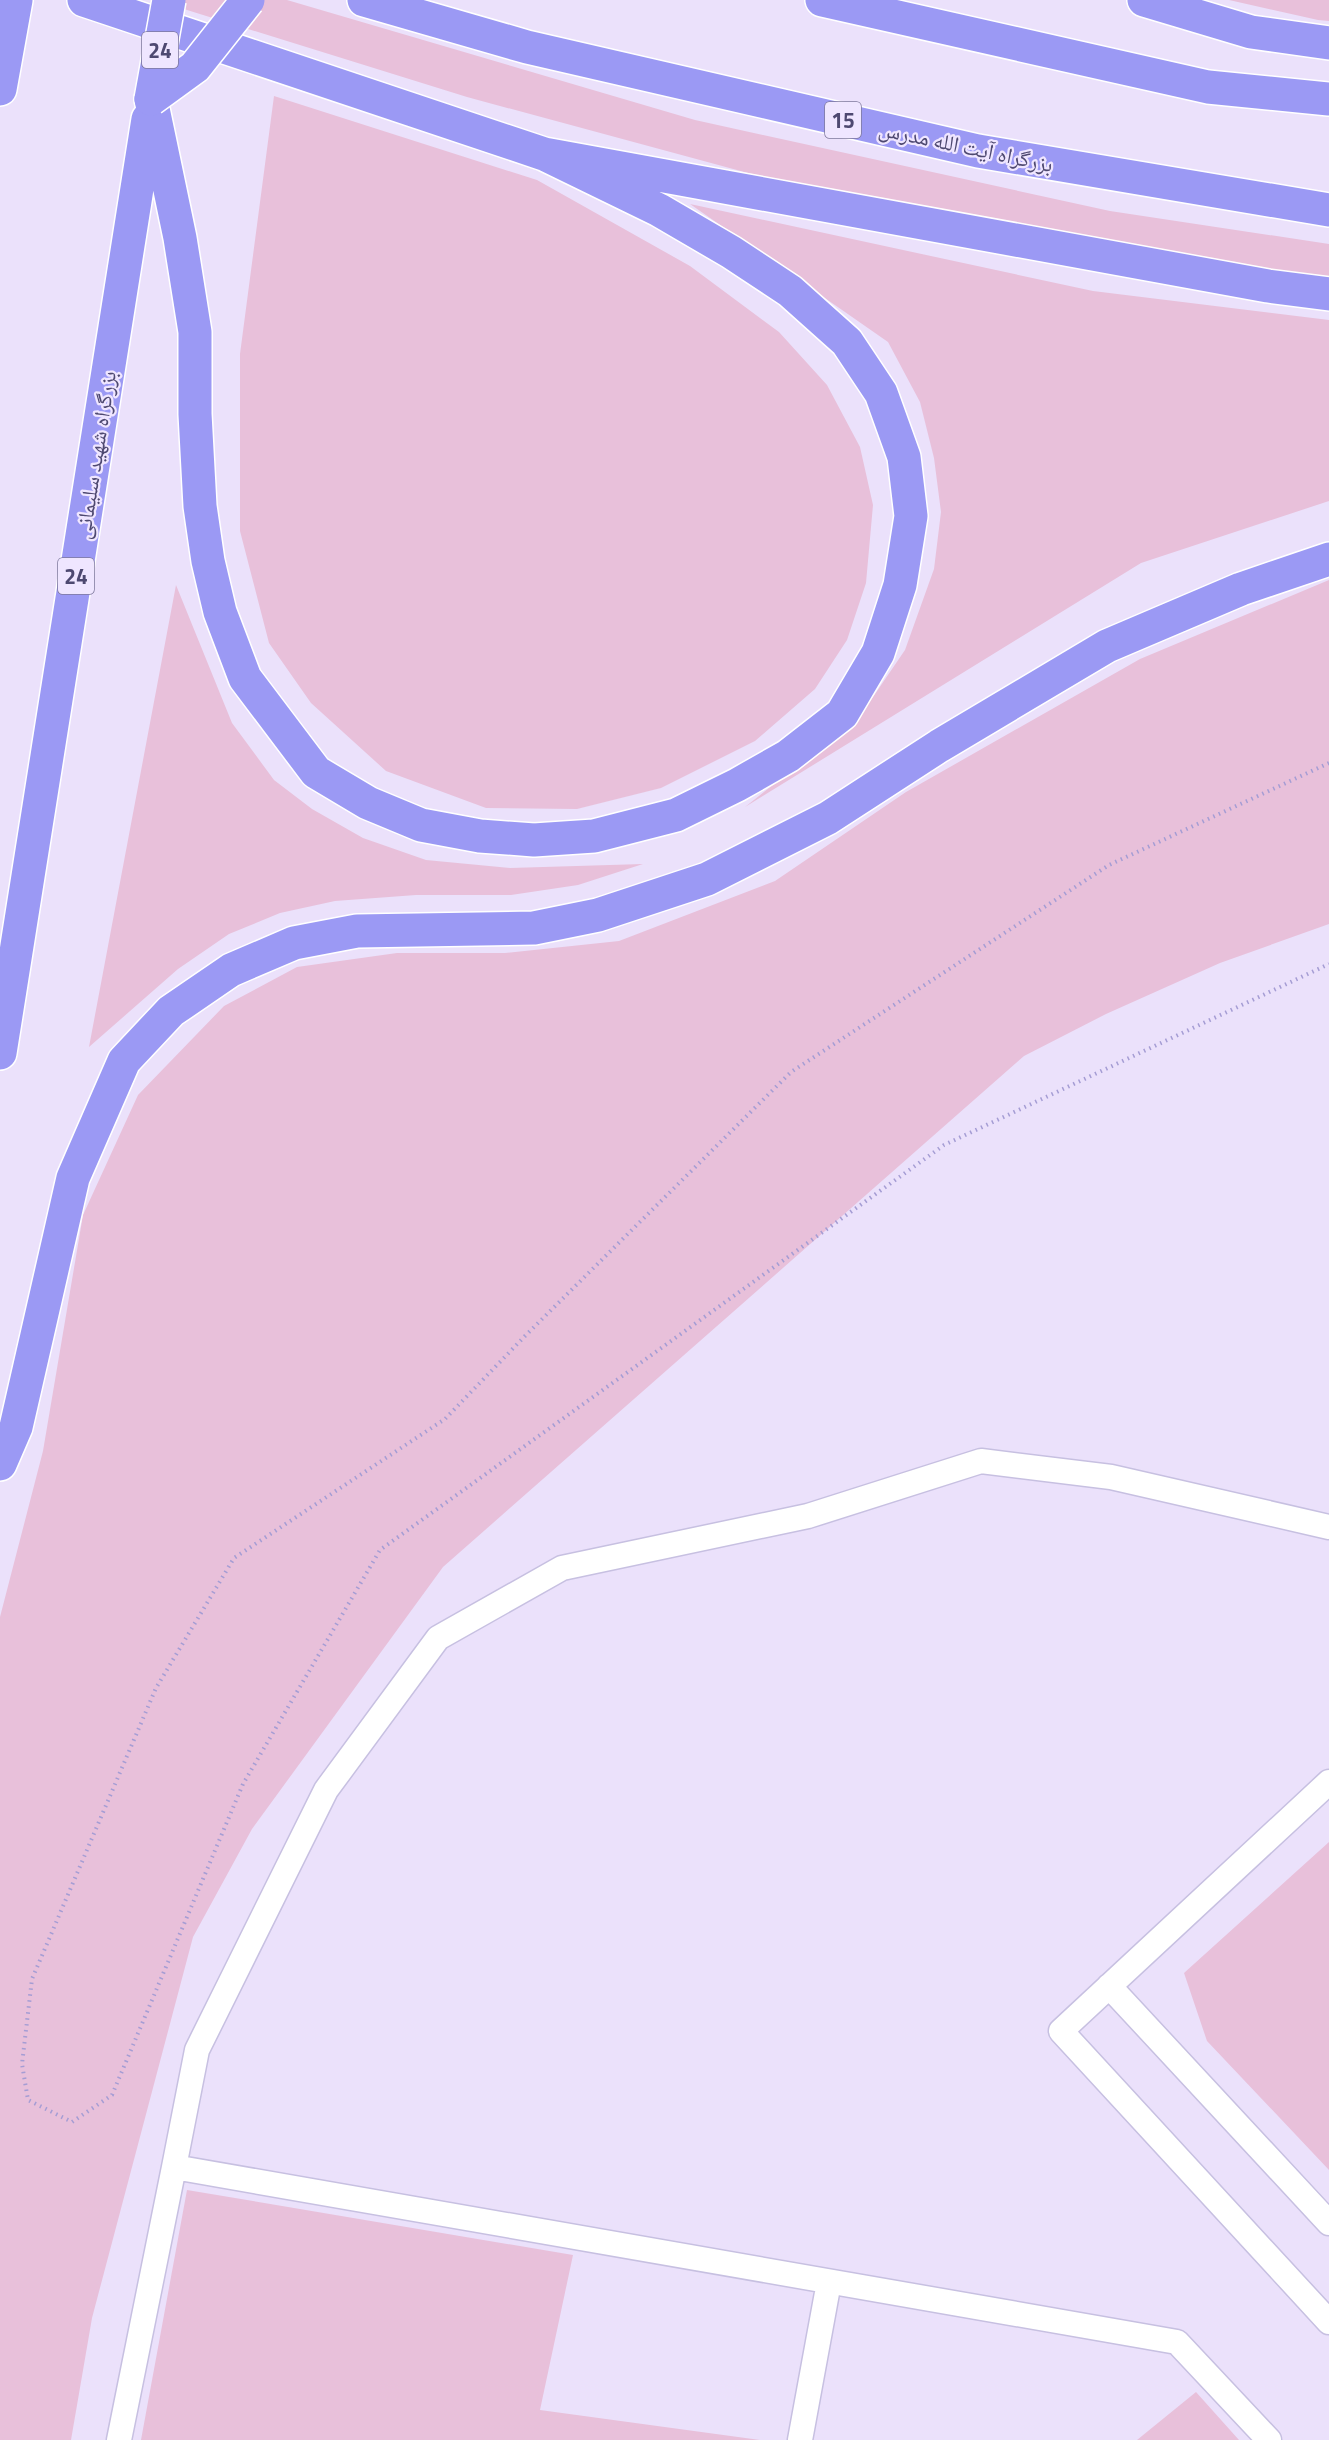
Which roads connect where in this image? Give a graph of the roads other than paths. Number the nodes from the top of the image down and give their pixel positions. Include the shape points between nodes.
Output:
1 (16, 0) edge
2 (84, 0) edge
3 (169, 0) edge
4 (248, 0) edge
5 (364, 0) edge
6 (822, 0) edge
7 (1144, 0) edge
8 (1329, 43) edge
9 (0, 89) edge
10 (151, 99) junction
11 (1329, 99) edge
12 (544, 154) junction
13 (1329, 210) edge
14 (1329, 294) edge
15 (1329, 559) edge
16 (0, 1053) edge
17 (0, 1464) edge
18 (1329, 1527) edge
19 (1329, 1782) edge
20 (1109, 1986) junction
21 (174, 2167) junction
22 (1329, 2223) edge
23 (829, 2282) junction
24 (1329, 2322) edge
25 (119, 2440) edge
26 (800, 2440) edge
27 (1269, 2440) edge

1 - 9 highway
2 - 12 highway
3 - 10 highway, بزرگراه شهید سلیمانی / 24, bridge
4 - 10 highway, bridge via 195,67
5 - 13 highway, بزرگراه آیت الله مدرس / 15 via 527,47 978,151
6 - 11 highway via 1208,87
7 - 8 highway via 1251,32
10 - 12 highway via 195,332 200,506 208,561 220,612 245,678 316,772 368,803 421,825 480,836 534,840 594,836 676,814 788,756 842,714 878,652 900,585 911,516 904,457 889,414 881,393 847,342 790,291 731,252 659,210
10 - 16 highway, بزرگراه شهید سلیمانی / 24
12 - 14 highway
15 - 17 highway via 1241,589 1107,646 939,746 828,818 707,879 598,915 534,928 357,931 294,943 231,970 171,1011 124,1061 74,1178 16,1427
18 - 21 lane via 1111,1477 981,1461 808,1516 562,1568 438,1638 326,1790 197,2050
19 - 20 lane
20 - 22 lane
20 - 24 lane via 1061,2031
21 - 23 lane
21 - 25 lane
23 - 26 lane
23 - 27 lane via 1178,2342

